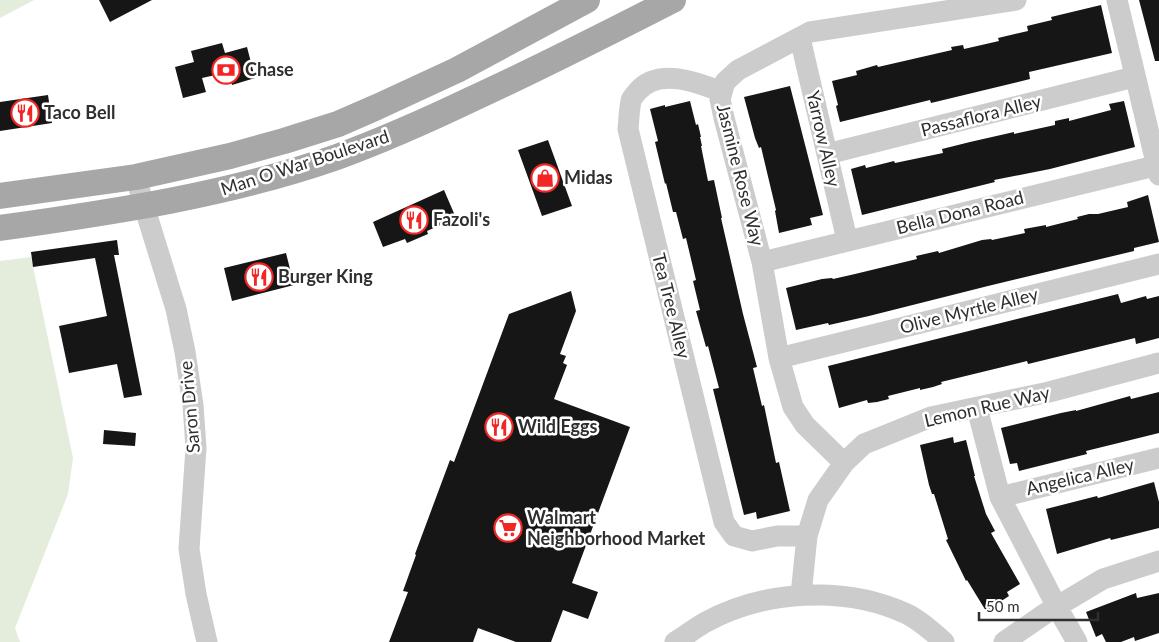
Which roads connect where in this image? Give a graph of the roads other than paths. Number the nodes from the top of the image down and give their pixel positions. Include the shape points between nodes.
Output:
1 (587, 0) edge
2 (673, 0) edge
3 (1016, 0) edge
4 (1116, 0) edge
5 (800, 38) junction
6 (1134, 77) junction
7 (722, 92) junction
8 (827, 154) junction
9 (1158, 168) edge
10 (136, 178) junction
11 (0, 196) edge
12 (144, 206) junction
13 (0, 228) edge
14 (847, 240) junction
15 (762, 262) junction
16 (1159, 264) edge
17 (779, 358) junction
18 (1159, 363) edge
19 (976, 408) junction
20 (1159, 458) edge
21 (844, 463) junction
22 (1000, 496) junction
23 (807, 536) junction
24 (1159, 561) edge
25 (801, 595) junction
26 (1056, 607) junction
27 (207, 642) edge
28 (675, 642) edge
29 (944, 642) edge
30 (1004, 642) edge
31 (1077, 642) edge

1 - 10 main road, Man O War Boulevard via 457,70 338,124 230,156
2 - 12 main road, Man O War Boulevard via 551,62 401,132 336,157 244,185
3 - 5 street, Jasmine Rose Way via 824,29
4 - 6 street
5 - 7 street, Jasmine Rose Way via 738,70 725,82
5 - 8 street, Yarrow Alley
6 - 8 street, Passaflora Alley
6 - 9 street
7 - 15 street, Jasmine Rose Way via 724,118
7 - 23 street, Tea Tree Alley via 679,79 661,79 643,85 631,99 628,129 724,522 734,536 752,541 778,536
8 - 14 street, Yarrow Alley
9 - 14 street, Bella Dona Road
10 - 11 main road, Man O War Boulevard
10 - 12 street, Saron Drive
12 - 13 main road, Man O War Boulevard
12 - 27 street, Saron Drive via 176,309 193,405 196,448 189,550
14 - 15 street, Bella Dona Road
15 - 17 street, Jasmine Rose Way
16 - 17 street, Olive Myrtle Alley
17 - 21 street, Jasmine Rose Way via 793,407 805,426
18 - 19 street, Lemon Rue Way
19 - 21 street, Lemon Rue Way via 931,417 864,444
19 - 22 street
20 - 22 street, Angelica Alley
21 - 23 street, Lemon Rue Way via 818,500
22 - 26 street
23 - 25 street, Lemon Rue Way
24 - 26 street via 1103,580
25 - 28 street via 754,604 732,612 705,623
25 - 29 street via 870,600 909,615
26 - 30 street
26 - 31 street

